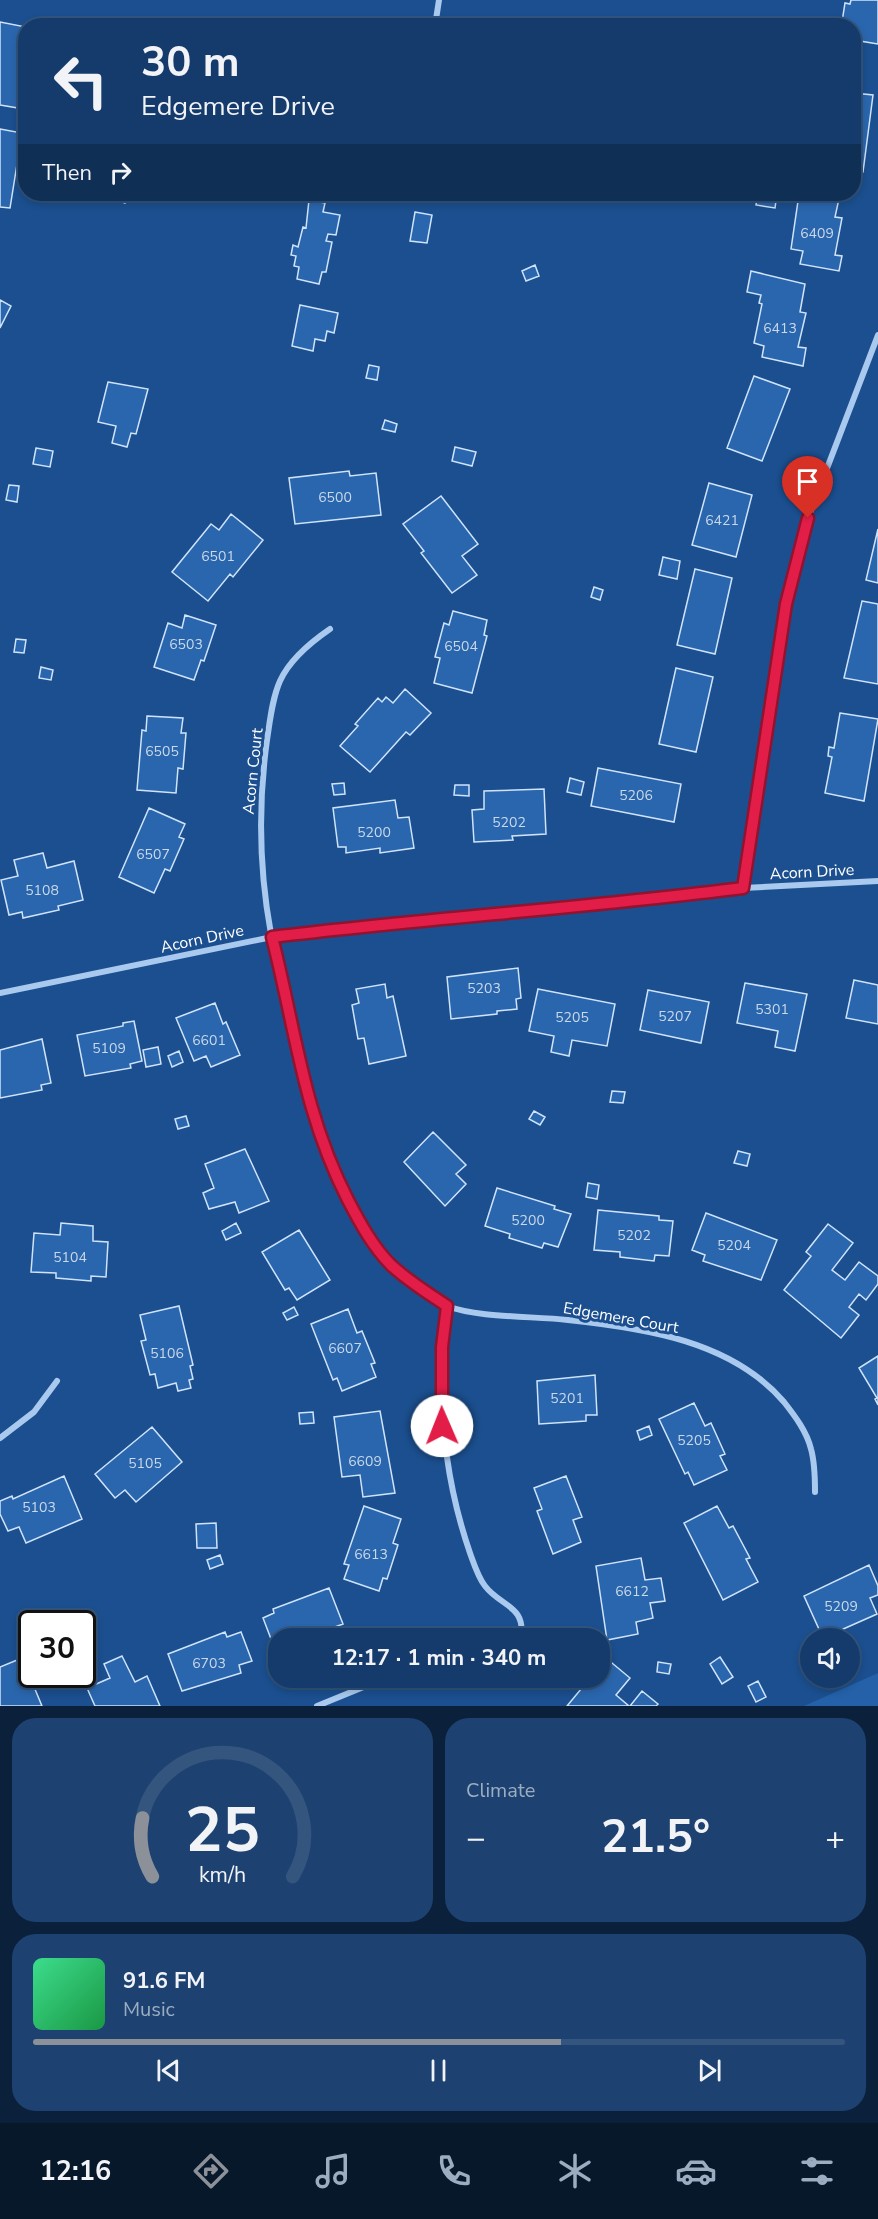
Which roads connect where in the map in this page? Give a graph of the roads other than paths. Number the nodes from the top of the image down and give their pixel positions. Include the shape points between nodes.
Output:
1 (439, 0) edge
2 (436, 18) edge
3 (878, 335) edge
4 (330, 629) dead end
5 (878, 880) edge
6 (743, 888) junction
7 (272, 937) junction
8 (0, 993) edge
9 (447, 1306) junction
10 (57, 1381) dead end
11 (0, 1438) edge
12 (815, 1492) dead end
13 (521, 1628) edge
14 (361, 1688) edge
15 (317, 1706) edge

1 - 2 street
3 - 6 street via 798,550 786,604
4 - 7 street, Acorn Court via 306,646 280,679 270,724 260,841
5 - 6 street, Acorn Drive
6 - 7 street, Acorn Drive
7 - 8 street, Acorn Drive
7 - 9 street, Acorn Court via 299,1066 333,1170 360,1222 390,1265
9 - 12 street, Edgemere Court via 650,1332 711,1350 761,1379 803,1429 811,1447
9 - 13 street via 442,1347 442,1426 460,1524 484,1585 514,1609
10 - 11 street via 34,1413
14 - 15 street

